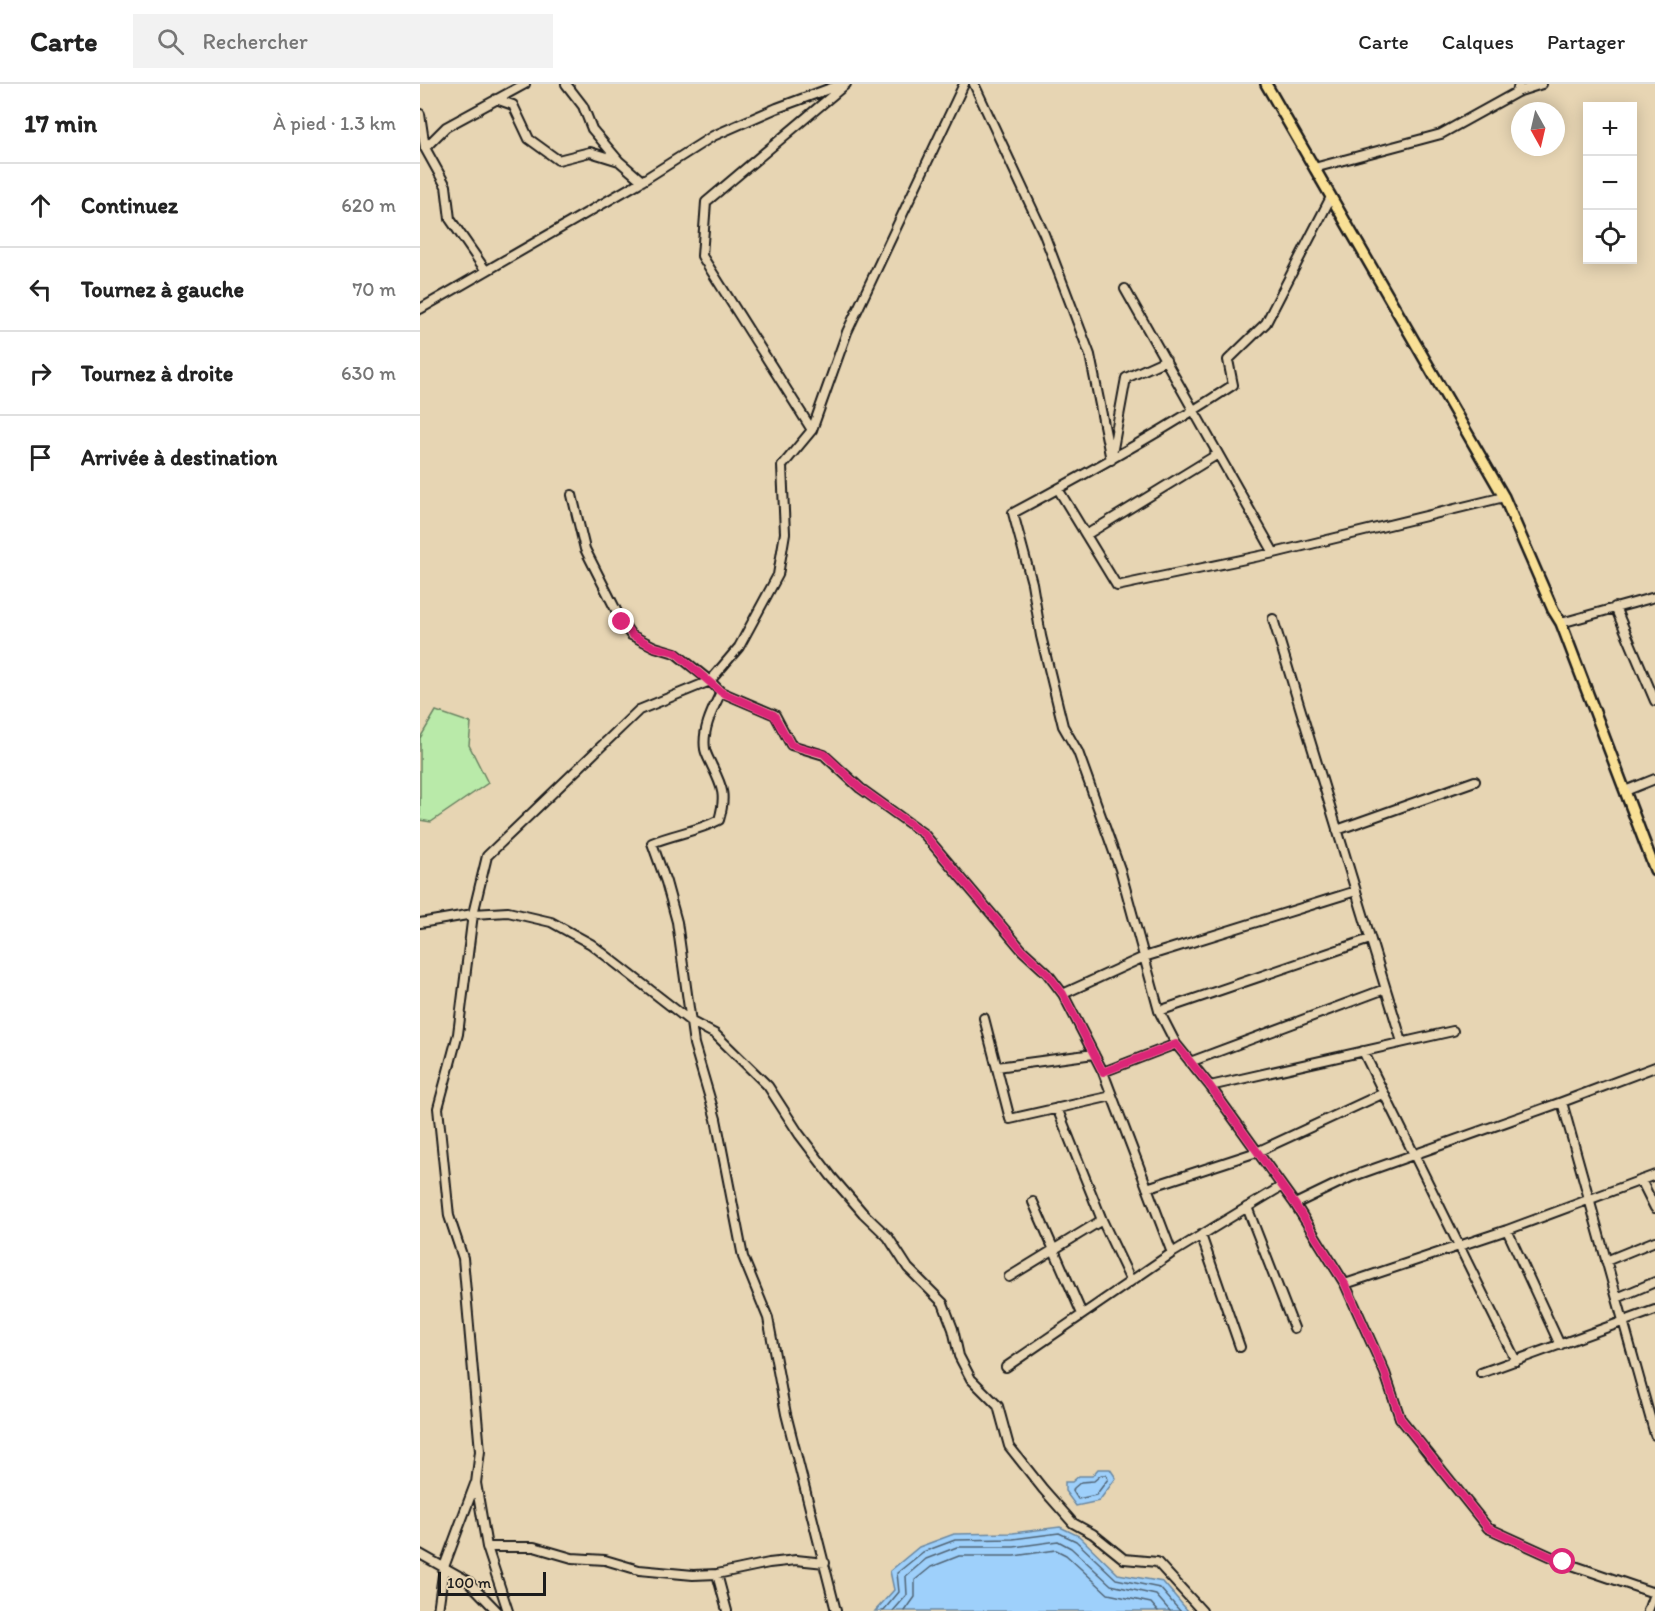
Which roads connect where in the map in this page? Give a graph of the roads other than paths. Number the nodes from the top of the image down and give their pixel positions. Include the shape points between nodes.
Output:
1 (525, 84) edge
2 (566, 84) edge
3 (844, 84) edge
4 (964, 84) edge
5 (974, 84) edge
6 (1266, 84) edge
7 (1542, 84) edge
8 (1518, 88) edge
9 (496, 99) junction
10 (420, 114) edge
11 (425, 148) junction
12 (620, 161) junction
13 (1314, 168) junction
14 (642, 181) junction
15 (1331, 197) junction
16 (486, 271) junction
17 (1125, 289) dead end
18 (420, 309) edge
19 (1166, 360) junction
20 (1194, 411) junction
21 (812, 430) junction
22 (1218, 454) junction
23 (1111, 459) junction
24 (1058, 489) junction
25 (572, 495) dead end
26 (1504, 497) junction
27 (1086, 535) junction
28 (1274, 553) junction
29 (1655, 597) edge
30 (1615, 608) junction
31 (1273, 619) dead end
32 (1561, 623) junction
33 (710, 681) junction
34 (1653, 689) edge
35 (721, 692) junction
36 (1655, 701) edge
37 (1655, 779) edge
38 (1475, 781) dead end
39 (1625, 791) junction
40 (1337, 830) junction
41 (1655, 870) edge
42 (1356, 891) junction
43 (473, 915) junction
44 (420, 923) edge
45 (1370, 939) junction
46 (1144, 957) junction
47 (1385, 989) junction
48 (1063, 994) junction
49 (1159, 1011) junction
50 (984, 1018) dead end
51 (690, 1021) junction
52 (1453, 1031) dead end
53 (1402, 1042) junction
54 (1176, 1044) junction
55 (1363, 1051) junction
56 (1094, 1054) junction
57 (1190, 1062) junction
58 (1655, 1066) edge
59 (997, 1068) junction
60 (1103, 1072) junction
61 (1210, 1086) junction
62 (1384, 1093) junction
63 (1112, 1096) junction
64 (1562, 1102) junction
65 (1057, 1108) junction
66 (1257, 1152) junction
67 (1415, 1155) junction
68 (1655, 1175) edge
69 (1641, 1180) junction
70 (1282, 1186) junction
71 (1147, 1188) junction
72 (1588, 1198) junction
73 (1033, 1202) dead end
74 (1295, 1204) junction
75 (1247, 1207) junction
76 (1655, 1208) edge
77 (1102, 1220) junction
78 (1508, 1230) junction
79 (1201, 1235) junction
80 (1655, 1241) edge
81 (1460, 1246) junction
82 (1054, 1250) junction
83 (1172, 1253) junction
84 (1606, 1261) junction
85 (1009, 1277) dead end
86 (1131, 1281) junction
87 (1655, 1282) edge
88 (1345, 1284) junction
89 (1617, 1298) junction
90 (1655, 1310) edge
91 (1082, 1314) junction
92 (1624, 1321) junction
93 (1294, 1328) dead end
94 (1560, 1345) junction
95 (1240, 1347) dead end
96 (1516, 1361) junction
97 (1006, 1366) dead end
98 (1481, 1373) dead end
99 (1652, 1413) edge
100 (1655, 1435) edge
101 (476, 1483) junction
102 (487, 1547) junction
103 (420, 1554) edge
104 (825, 1563) junction
105 (444, 1567) junction
106 (717, 1574) junction
107 (1655, 1592) edge
108 (438, 1611) edge
109 (497, 1611) edge
110 (507, 1611) edge
111 (727, 1611) edge
112 (836, 1611) edge
113 (1202, 1611) edge
114 (1648, 1611) edge

1 - 9 street
2 - 12 street via 583,106 592,129
3 - 14 street via 713,136
3 - 21 street via 706,202 702,256
4 - 21 street via 847,332
5 - 23 street via 1044,234 1090,355
6 - 13 main road
7 - 8 street
8 - 13 street via 1442,134
9 - 11 street via 446,127
9 - 12 street via 513,105 529,139 558,160 590,152
10 - 11 street
11 - 16 street via 446,186 450,219
12 - 14 street
13 - 15 main road
14 - 16 street
15 - 20 street via 1266,323 1228,360 1233,385
15 - 26 main road
16 - 18 street
17 - 19 street
19 - 20 street
19 - 23 street via 1126,378
20 - 22 street
20 - 23 street
21 - 33 street via 782,466 785,533 778,575 739,647
22 - 27 street
22 - 28 street
23 - 24 street
24 - 27 street
24 - 46 street via 1013,513 1063,726 1078,752 1120,869
25 - 33 street via 585,549 622,622 632,635 654,647 675,652
26 - 28 street
26 - 32 main road
27 - 28 street via 1117,586
29 - 30 street
30 - 32 street
30 - 34 street
31 - 40 street
32 - 39 main road
33 - 35 street
33 - 43 street via 639,710 487,856
34 - 36 street
35 - 48 street via 774,715 791,745 824,754 860,788 924,834
35 - 51 street via 709,716 705,739 705,751 724,802 719,820 652,843 677,922
37 - 39 street
38 - 40 street
39 - 41 main road
40 - 42 street
42 - 45 street
42 - 46 street
43 - 44 street
43 - 51 street via 508,912 551,922 591,944
43 - 101 street via 458,1034 438,1108 449,1216 463,1258 480,1451
45 - 47 street
45 - 49 street
46 - 48 street
46 - 49 street
47 - 53 street
47 - 57 street
48 - 56 street
49 - 54 street
50 - 59 street
51 - 104 street via 716,1119 743,1257 768,1318 786,1414
51 - 113 street via 715,1034 768,1086 831,1176 888,1237 908,1268 943,1303 959,1356 971,1379 998,1406 1009,1446 1043,1489 1073,1523 1124,1559 1157,1562
52 - 53 street
53 - 55 street
54 - 57 street
54 - 60 street
55 - 61 street
55 - 62 street
56 - 59 street
56 - 60 street
57 - 61 street
58 - 64 street
59 - 65 street via 1010,1119
60 - 63 street
61 - 66 street
62 - 66 street
62 - 67 street
63 - 65 street
63 - 71 street
64 - 67 street
64 - 72 street
65 - 77 street
66 - 70 street
66 - 71 street
67 - 74 street via 1351,1177
67 - 81 street
68 - 69 street
69 - 72 street
69 - 76 street
70 - 74 street
70 - 75 street
71 - 83 street
72 - 78 street
72 - 84 street
73 - 82 street
74 - 88 street
75 - 79 street
75 - 93 street
77 - 82 street
77 - 86 street
78 - 81 street
78 - 94 street
79 - 83 street
79 - 95 street
80 - 84 street
81 - 88 street
81 - 96 street
82 - 85 street
82 - 91 street
83 - 86 street
84 - 89 street
86 - 91 street
87 - 89 street
88 - 107 street via 1385,1373 1400,1418 1488,1528 1563,1562
89 - 92 street
90 - 92 street
91 - 97 street
92 - 94 street
92 - 99 street
94 - 96 street
96 - 98 street
99 - 100 street
101 - 102 street
101 - 105 street
102 - 106 street via 534,1546 572,1558 605,1560 639,1570
102 - 110 street
103 - 105 street
104 - 106 street via 796,1560
104 - 112 street
105 - 108 street
105 - 109 street via 468,1581
106 - 111 street
107 - 114 street

